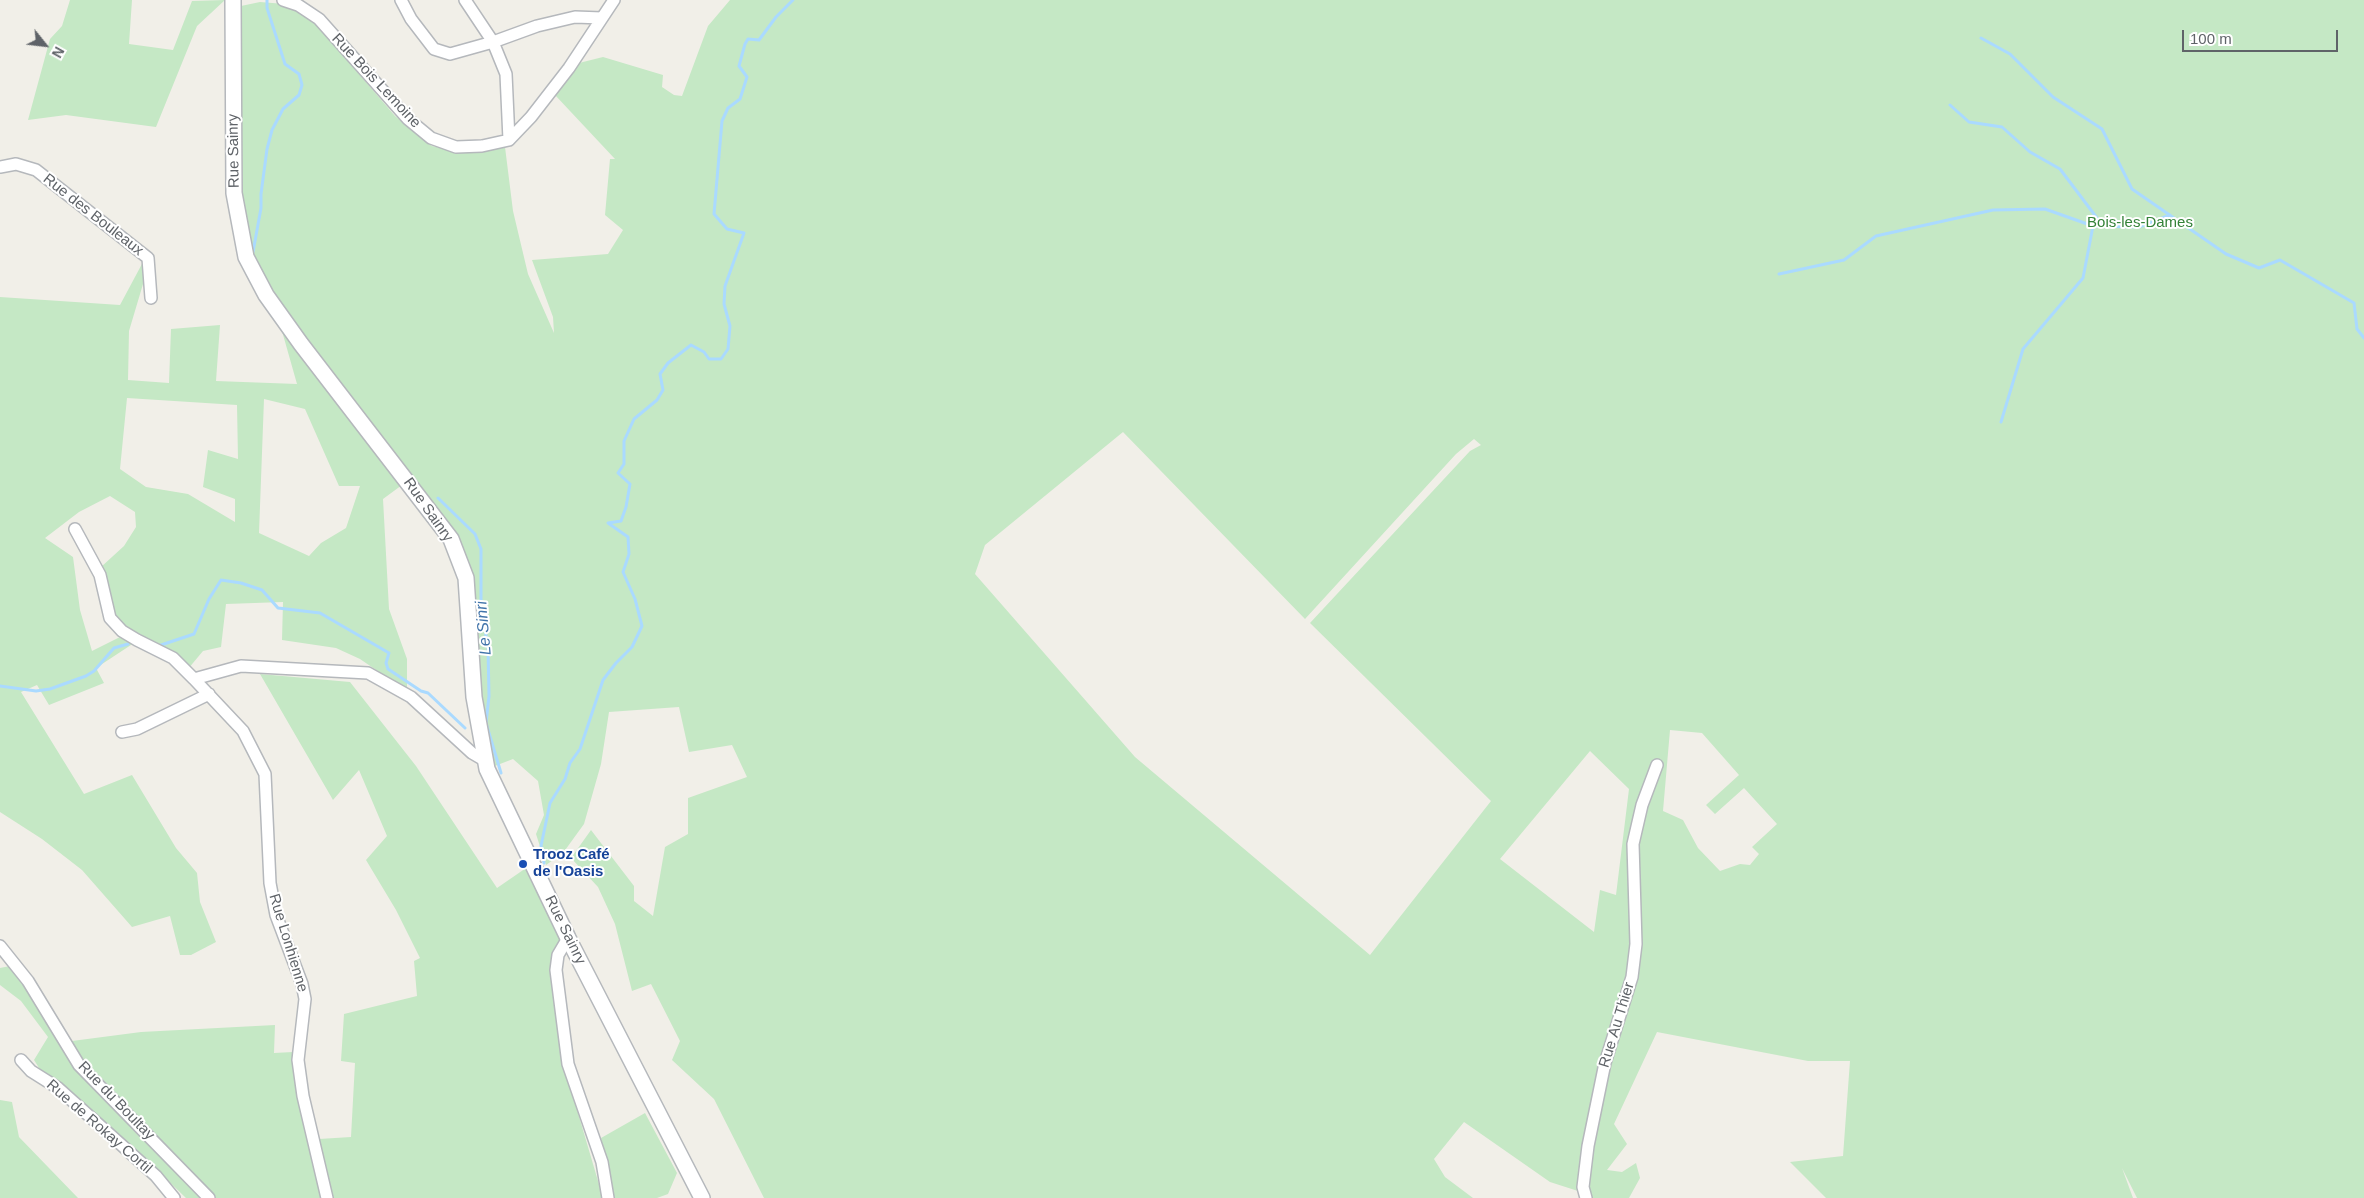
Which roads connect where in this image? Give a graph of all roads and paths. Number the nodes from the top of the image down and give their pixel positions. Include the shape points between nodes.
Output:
1 (232, 0) edge
2 (283, 0) edge
3 (401, 0) edge
4 (465, 0) edge
5 (614, 0) edge
6 (602, 18) junction
7 (493, 42) junction
8 (509, 140) junction
9 (0, 167) edge
10 (151, 298) dead end
11 (75, 529) dead end
12 (194, 679) junction
13 (209, 694) junction
14 (122, 732) dead end
15 (484, 760) junction
16 (1657, 765) dead end
17 (568, 938) junction
18 (0, 946) edge
19 (21, 1060) dead end
20 (174, 1198) edge
21 (209, 1198) edge
22 (327, 1198) edge
23 (608, 1198) edge
24 (702, 1198) edge
25 (1586, 1198) edge

1 - 15 street, Rue Sainry via 234,192 246,257 266,295 301,344 450,539 466,578 474,697
2 - 8 street, Rue Bois Lemoine via 298,5 319,19 408,119 431,138 456,148
3 - 7 street via 434,49 450,54
4 - 7 street
5 - 6 street
6 - 7 street via 575,17
6 - 8 street via 569,68
7 - 8 street via 506,74
9 - 10 street, Rue des Bouleaux via 16,164 36,170 148,258
11 - 12 street, Rue Lonhienne via 100,575 110,618 130,636 173,658
12 - 13 street, Rue Lonhienne
12 - 15 street via 241,666 368,673 411,697 472,753
13 - 14 street via 137,729
13 - 22 street, Rue Lonhienne via 243,731 265,774 270,883 276,915 305,998 298,1060 303,1096
15 - 17 street, Rue Sainry
16 - 25 street, Rue Au Thier via 1640,812 1633,844 1636,944 1632,977 1624,1010 1604,1063 1588,1146 1583,1187
17 - 23 street via 558,955 556,970 568,1064 602,1162
17 - 24 street, Rue Sainry
18 - 21 street, Rue du Boultay via 28,982 79,1066
19 - 20 street, Rue de Rokay Cortil via 31,1071 58,1088 156,1176

